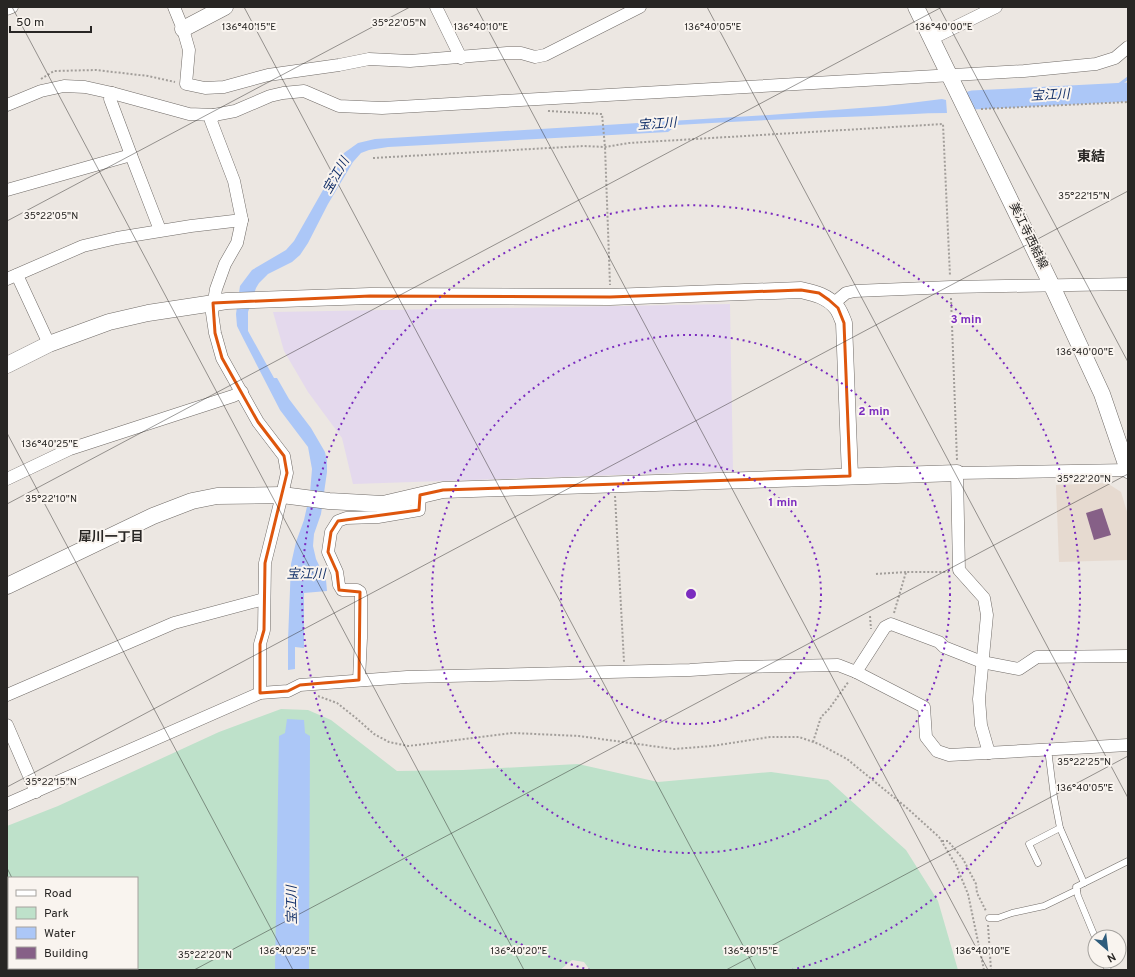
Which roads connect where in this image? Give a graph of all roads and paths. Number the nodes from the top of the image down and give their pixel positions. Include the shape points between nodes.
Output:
1 (12, 7) edge
2 (174, 7) edge
3 (224, 7) edge
4 (436, 7) edge
5 (640, 7) edge
6 (916, 7) edge
7 (996, 7) edge
8 (7, 9) edge
9 (183, 28) junction
10 (931, 39) junction
11 (1128, 47) edge
12 (461, 58) junction
13 (949, 76) junction
14 (40, 79) dead end
15 (186, 84) junction
16 (112, 93) junction
17 (1128, 102) edge
18 (7, 105) edge
19 (977, 109) dead end
20 (214, 115) junction
21 (603, 119) dead end
22 (605, 147) junction
23 (131, 155) junction
24 (373, 158) dead end
25 (7, 190) edge
26 (242, 220) junction
27 (160, 230) junction
28 (12, 277) edge
29 (1128, 284) edge
30 (1052, 286) junction
31 (951, 287) junction
32 (610, 297) junction
33 (220, 302) junction
34 (833, 304) junction
35 (49, 344) junction
36 (7, 365) edge
37 (242, 392) junction
38 (1128, 470) edge
39 (957, 473) junction
40 (850, 476) junction
41 (7, 479) edge
42 (614, 484) junction
43 (286, 495) junction
44 (420, 495) junction
45 (960, 570) junction
46 (906, 572) junction
47 (876, 574) dead end
48 (7, 586) edge
49 (264, 599) junction
50 (891, 624) junction
51 (1128, 656) edge
52 (982, 662) junction
53 (625, 671) junction
54 (856, 672) junction
55 (359, 680) junction
56 (260, 693) junction
57 (7, 695) edge
58 (317, 696) dead end
59 (7, 725) edge
60 (813, 742) junction
61 (1128, 746) edge
62 (1048, 749) junction
63 (989, 753) junction
64 (36, 792) junction
65 (7, 804) edge
66 (1060, 828) junction
67 (942, 841) junction
68 (1128, 861) edge
69 (1038, 863) dead end
70 (1084, 882) junction
71 (1077, 890) junction
72 (986, 911) dead end
73 (989, 918) joint
74 (1092, 929) edge
75 (984, 970) edge
76 (991, 970) edge

1 - 8 street
2 - 9 street
3 - 9 street
4 - 12 street
5 - 12 street via 545,55 535,57 507,53
6 - 10 street, 美江寺西結線
7 - 10 street
9 - 15 street via 189,50
10 - 13 street, 美江寺西結線
11 - 13 street via 1115,58 1096,64
12 - 15 street via 410,61 369,59 268,75 224,87 205,88
13 - 20 street via 382,108 339,106 304,91 283,93 235,111
13 - 30 street, 美江寺西結線
14 - 15 path via 54,71 96,70 148,76
16 - 18 street via 64,86 41,91
16 - 20 street via 189,114
16 - 23 street via 110,98
17 - 19 path
20 - 26 street via 211,121 234,181
21 - 22 path
22 - 24 path
22 - 31 path via 629,143 943,124
22 - 32 path
23 - 25 street
23 - 27 street
26 - 27 street
26 - 33 street via 237,243 225,264 216,289
27 - 28 street via 83,246
28 - 35 street
29 - 30 street
30 - 31 street
30 - 38 street, 美江寺西結線 via 1102,394
31 - 34 street via 855,291
31 - 39 path
32 - 33 street via 370,296
32 - 34 street via 801,290 819,293
33 - 35 street via 122,319
33 - 37 street via 212,313 215,333 222,358
34 - 40 street via 838,308 844,323
35 - 36 street
37 - 41 street via 70,449
37 - 43 street via 258,422 284,456 287,473
38 - 39 street
39 - 40 street
39 - 45 street
40 - 42 street
42 - 44 street via 443,490
42 - 53 path
43 - 44 street via 329,501 383,504
43 - 48 street via 217,496 192,501 153,516
43 - 49 street via 265,563
44 - 55 street via 419,510 378,517 346,518 338,520 331,532 328,552 337,572 339,585 342,590 357,590 361,596
45 - 46 path
45 - 52 street via 984,598 987,615
46 - 47 path
46 - 50 path
49 - 56 street via 264,630 260,644
49 - 57 street via 174,623
50 - 52 street
50 - 54 street via 885,627
51 - 52 street via 1037,657 1019,669
52 - 63 street via 979,699 981,725
53 - 54 street via 838,665
53 - 55 street
54 - 60 path via 821,717
54 - 63 street via 924,707 926,738 936,751 949,755
55 - 56 street via 300,685 288,691
56 - 64 street
58 - 60 path via 337,703 374,734 389,742 408,746 513,733 579,736 674,749 770,737 799,737
59 - 64 street
60 - 67 path via 847,759 907,808
61 - 62 street
62 - 63 street
62 - 66 lane
64 - 65 street
66 - 69 lane via 1030,844
66 - 70 lane
67 - 72 path via 948,841 963,859
67 - 75 path via 968,894
68 - 70 lane
70 - 71 lane via 1076,887
71 - 73 lane via 1044,906
71 - 74 lane
73 - 76 path

